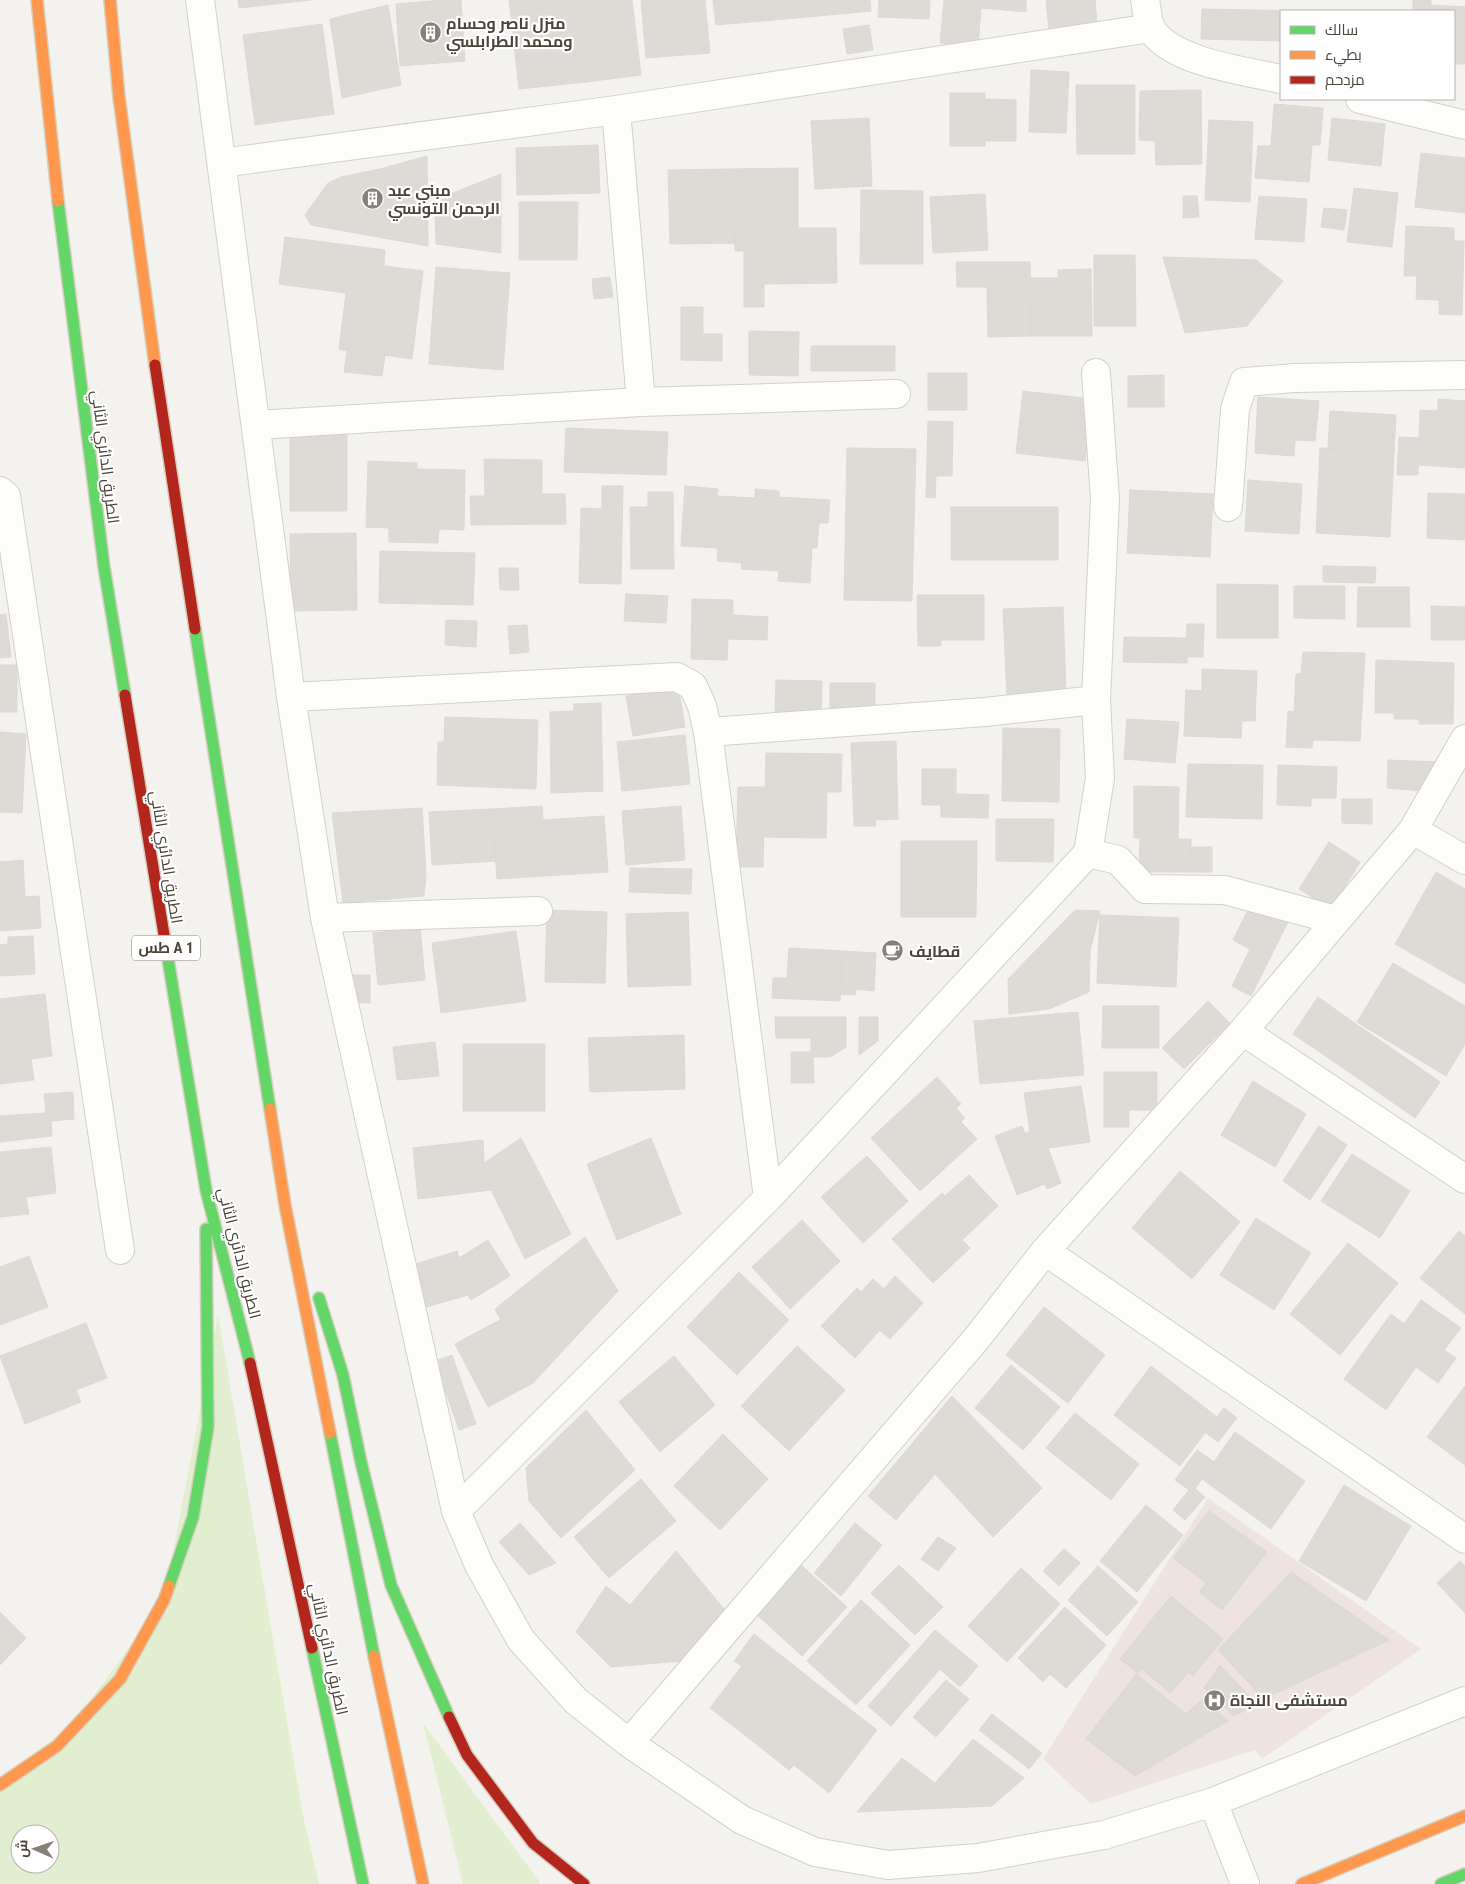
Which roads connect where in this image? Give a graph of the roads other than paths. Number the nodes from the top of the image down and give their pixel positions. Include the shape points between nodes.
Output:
1 (37, 0) edge
2 (110, 0) edge
3 (200, 0) edge
4 (1145, 0) edge
5 (1151, 28) junction
6 (1280, 79) edge
7 (1364, 100) edge
8 (616, 110) junction
9 (1465, 125) edge
10 (222, 163) junction
11 (1096, 373) dead end
12 (1465, 375) edge
13 (896, 394) dead end
14 (641, 402) junction
15 (256, 425) junction
16 (0, 491) edge
17 (1228, 507) dead end
18 (290, 697) junction
19 (1096, 700) junction
20 (708, 732) junction
21 (1465, 739) edge
22 (1413, 830) junction
23 (1088, 853) junction
24 (1465, 860) edge
25 (538, 911) dead end
26 (325, 918) junction
27 (1336, 920) junction
28 (1243, 1031) junction
29 (1465, 1179) edge
30 (206, 1190) junction
31 (768, 1198) junction
32 (285, 1206) junction
33 (120, 1250) dead end
34 (1045, 1251) junction
35 (456, 1511) junction
36 (1465, 1539) edge
37 (1465, 1701) edge
38 (629, 1743) junction
39 (0, 1785) edge
40 (1214, 1802) junction
41 (1465, 1816) edge
42 (1465, 1874) edge
43 (363, 1884) edge
44 (423, 1884) edge
45 (584, 1884) edge
46 (1245, 1884) edge
47 (1302, 1884) edge
48 (1442, 1884) edge

1 - 30 main road, الطريق الدائري الثاني / طس A 1 via 65,271 104,567
2 - 32 main road via 119,98 158,395
3 - 10 street
4 - 5 street
5 - 6 street via 1165,45 1185,56
5 - 8 street
7 - 9 street
8 - 10 street
8 - 14 street
10 - 15 street
11 - 19 street via 1105,499
12 - 17 street via 1244,382 1235,409
13 - 14 street
14 - 15 street
15 - 18 street
16 - 33 street via 6,496
18 - 20 street via 676,677 693,686
18 - 26 street
19 - 20 street via 985,712
19 - 23 street via 1100,778
20 - 31 street
21 - 22 street
22 - 24 street
22 - 27 street
23 - 27 street via 1118,860 1145,889 1225,890
23 - 31 street
25 - 26 street
26 - 35 street
27 - 28 street
28 - 29 street
28 - 34 street
30 - 39 main road via 208,1427 192,1517 171,1582 120,1679 57,1746
30 - 43 main road, الطريق الدائري الثاني / طس A 1 via 243,1332
31 - 35 street
32 - 44 main road via 383,1701
32 - 45 main road via 343,1375 391,1584 413,1639 466,1755 533,1843
34 - 36 street
34 - 38 street via 977,1338
35 - 38 street via 479,1565 521,1640 576,1701
37 - 40 street
38 - 40 street via 742,1820 815,1852 888,1865 978,1858 1104,1835
40 - 46 street
41 - 47 main road
42 - 48 main road

